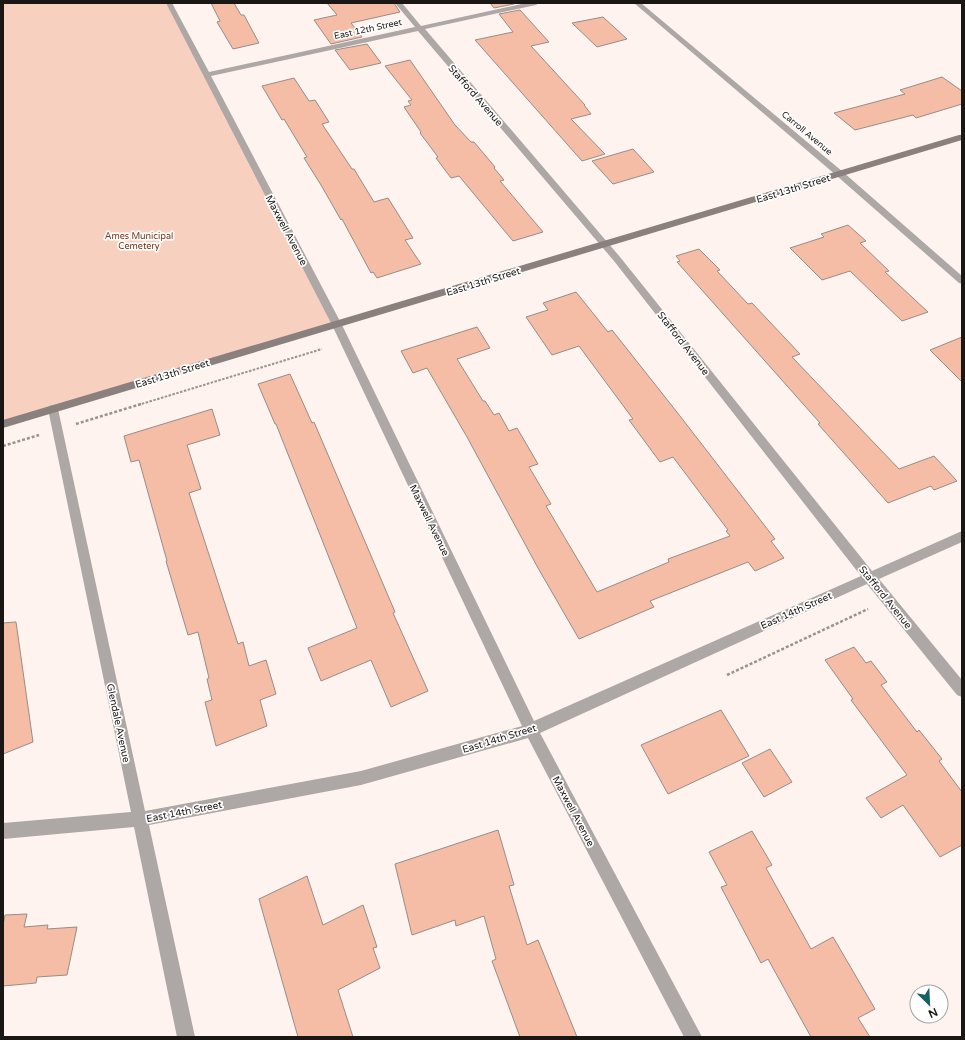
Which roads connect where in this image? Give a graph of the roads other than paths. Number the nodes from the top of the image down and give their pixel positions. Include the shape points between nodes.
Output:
1 (169, 3) edge
2 (398, 3) edge
3 (536, 3) edge
4 (637, 3) edge
5 (419, 29) junction
6 (206, 75) junction
7 (962, 137) edge
8 (840, 174) junction
9 (604, 244) junction
10 (962, 281) edge
11 (337, 325) junction
12 (53, 409) junction
13 (3, 424) edge
14 (962, 536) edge
15 (870, 577) junction
16 (962, 690) edge
17 (531, 730) junction
18 (140, 819) junction
19 (3, 831) edge
20 (186, 1037) edge
21 (693, 1037) edge

1 - 6 street, Maxwell Avenue
2 - 5 street, Stafford Avenue
3 - 5 street, East 12th Street
4 - 8 street, Carroll Avenue
5 - 6 street, East 12th Street
5 - 9 street, Stafford Avenue
6 - 11 street, Maxwell Avenue
7 - 8 main road, East 13th Street
8 - 9 main road, East 13th Street
8 - 10 street, Carroll Avenue
9 - 11 main road, East 13th Street
9 - 15 street, Stafford Avenue
11 - 12 main road, East 13th Street
11 - 17 street, Maxwell Avenue
12 - 13 main road, East 13th Street
12 - 18 street, Glendale Avenue
14 - 15 street, East 14th Street
15 - 16 street, Stafford Avenue
15 - 17 street, East 14th Street
17 - 18 street, East 14th Street via 360,778
17 - 21 street, Maxwell Avenue
18 - 19 street, East 14th Street
18 - 20 street, Glendale Avenue

